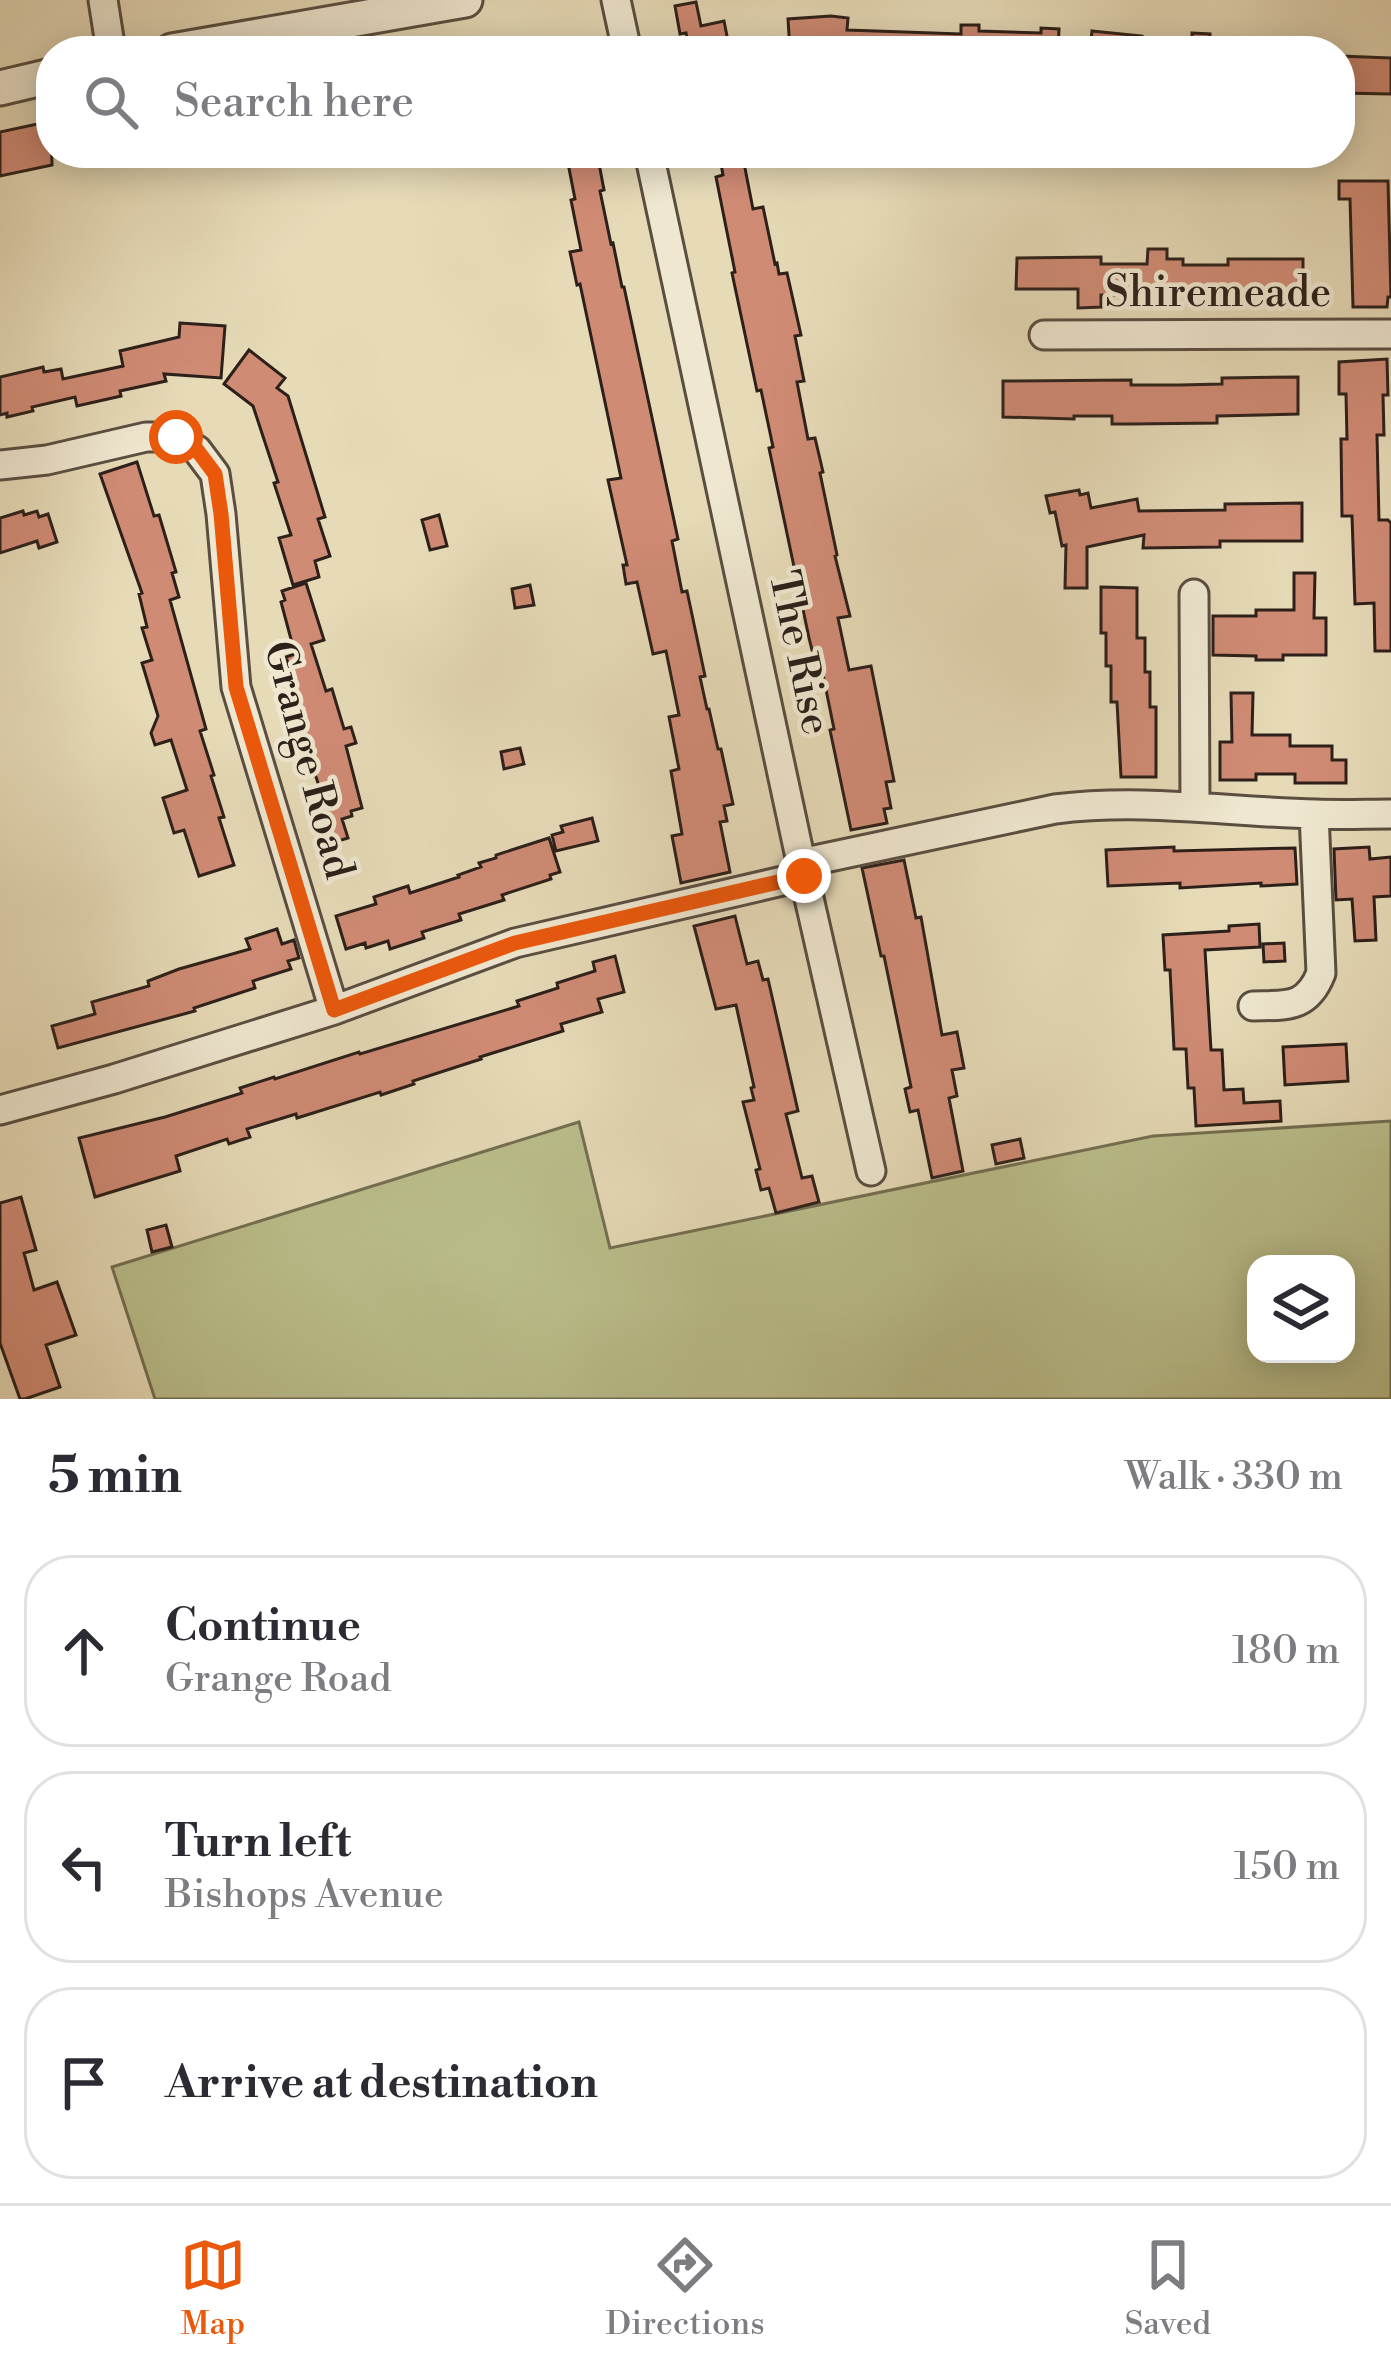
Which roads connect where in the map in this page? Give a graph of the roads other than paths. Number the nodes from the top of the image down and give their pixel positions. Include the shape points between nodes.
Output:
1 (103, 0) edge
2 (465, 0) edge
3 (616, 0) edge
4 (109, 36) edge
5 (258, 36) edge
6 (624, 36) edge
7 (36, 80) edge
8 (0, 88) edge
9 (652, 168) edge
10 (1391, 334) edge
11 (1044, 335) dead end
12 (0, 465) edge
13 (1194, 594) dead end
14 (1195, 805) junction
15 (1314, 814) junction
16 (1391, 814) edge
17 (803, 870) junction
18 (1252, 1006) dead end
19 (334, 1010) junction
20 (0, 1110) edge
21 (871, 1171) dead end

1 - 4 street
2 - 5 street
3 - 6 street
7 - 8 street
9 - 17 street, The Rise
10 - 11 street, Shiremeade
12 - 19 street, Grange Road via 176,437 215,474 236,687
13 - 14 street
14 - 15 street
14 - 17 street via 1055,808
15 - 16 street
15 - 18 street via 1321,973 1297,1003
17 - 19 street via 515,943
17 - 21 street, The Rise
19 - 20 street

